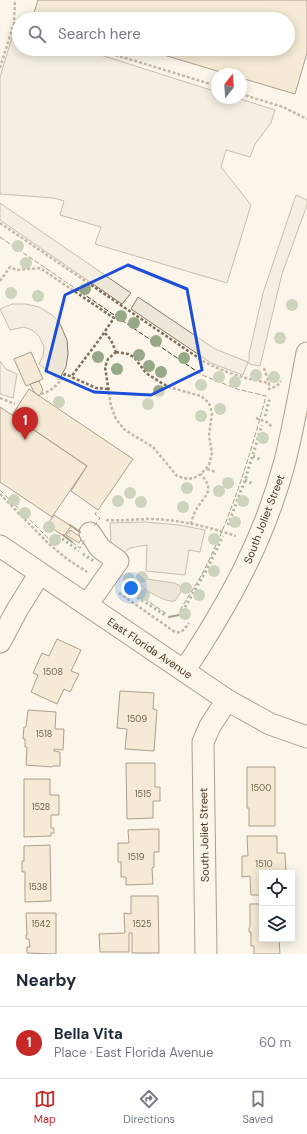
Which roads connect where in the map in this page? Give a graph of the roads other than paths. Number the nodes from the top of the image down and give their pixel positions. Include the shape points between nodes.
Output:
1 (307, 353) edge
2 (90, 533) dead end
3 (0, 546) edge
4 (40, 573) junction
5 (87, 605) junction
6 (0, 642) edge
7 (184, 671) junction
8 (227, 700) junction
9 (307, 737) edge
10 (206, 954) edge

1 - 7 street, South Joliet Street via 285,459 263,527 230,597
2 - 5 street via 100,548 118,561
3 - 4 street, East Florida Avenue
4 - 5 street, East Florida Avenue
4 - 6 street via 16,610
5 - 7 street, East Florida Avenue
7 - 8 street, East Florida Avenue
8 - 9 street, East Florida Avenue via 270,724
8 - 10 street, South Joliet Street via 203,742

